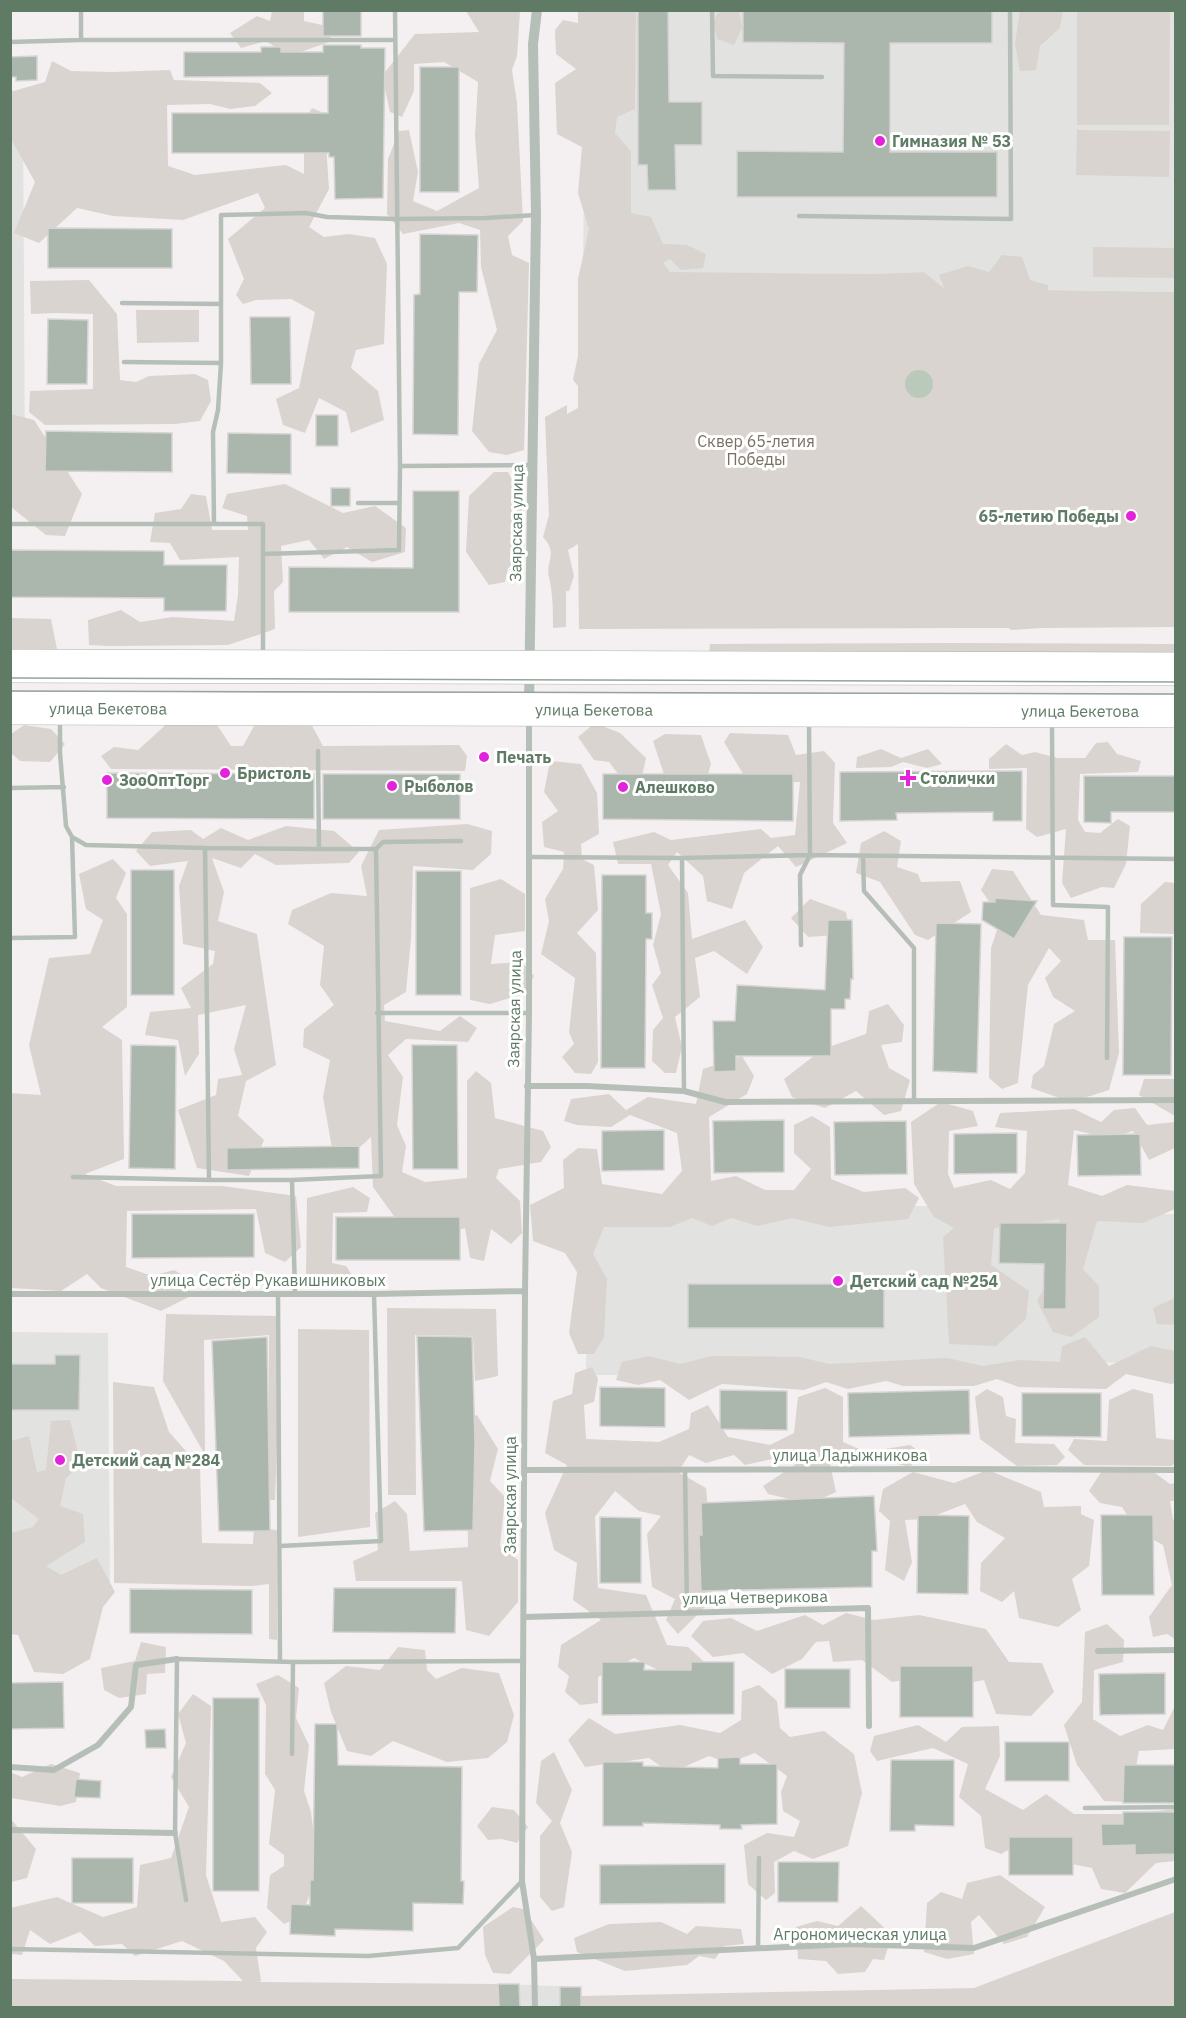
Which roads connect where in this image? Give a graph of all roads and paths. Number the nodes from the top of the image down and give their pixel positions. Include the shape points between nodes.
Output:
1 (81, 10) edge
2 (395, 10) edge
3 (537, 10) edge
4 (712, 10) edge
5 (1010, 10) edge
6 (81, 40) junction
7 (395, 40) junction
8 (10, 42) edge
9 (822, 77) dead end
10 (536, 215) junction
11 (799, 216) dead end
12 (397, 219) junction
13 (122, 303) dead end
14 (221, 304) junction
15 (124, 362) dead end
16 (221, 363) junction
17 (532, 465) junction
18 (400, 466) junction
19 (358, 503) dead end
20 (399, 503) junction
21 (10, 524) edge
22 (214, 524) junction
23 (263, 554) junction
24 (10, 666) edge
25 (262, 666) junction
26 (529, 667) junction
27 (1176, 669) edge
28 (10, 708) edge
29 (60, 708) junction
30 (529, 710) junction
31 (809, 711) junction
32 (1052, 711) junction
33 (1176, 711) edge
34 (318, 751) dead end
35 (64, 787) junction
36 (10, 788) edge
37 (72, 837) junction
38 (461, 841) dead end
39 (205, 848) junction
40 (319, 849) junction
41 (376, 849) junction
42 (810, 855) junction
43 (863, 856) junction
44 (530, 858) junction
45 (682, 858) junction
46 (1052, 858) junction
47 (1176, 859) edge
48 (10, 938) edge
49 (801, 945) dead end
50 (377, 1013) junction
51 (529, 1013) junction
52 (1107, 1058) dead end
53 (527, 1086) junction
54 (684, 1091) junction
55 (914, 1100) junction
56 (1176, 1100) edge
57 (72, 1177) dead end
58 (209, 1180) junction
59 (292, 1180) junction
60 (525, 1291) junction
61 (295, 1293) junction
62 (10, 1294) edge
63 (278, 1294) junction
64 (375, 1294) junction
65 (685, 1469) junction
66 (525, 1470) junction
67 (1176, 1470) edge
68 (280, 1546) junction
69 (687, 1612) junction
70 (524, 1617) junction
71 (1176, 1650) edge
72 (1098, 1651) dead end
73 (177, 1659) junction
74 (280, 1661) junction
75 (524, 1661) junction
76 (292, 1662) junction
77 (869, 1726) dead end
78 (292, 1754) dead end
79 (10, 1767) edge
80 (1176, 1807) edge
81 (1085, 1808) dead end
82 (10, 1830) edge
83 (176, 1833) junction
84 (759, 1858) dead end
85 (1176, 1879) edge
86 (522, 1881) junction
87 (186, 1900) dead end
88 (758, 1948) junction
89 (10, 1949) edge
90 (534, 1959) junction
91 (535, 2007) edge

1 - 6 lane
2 - 7 lane
3 - 10 street, Заярская улица via 533,44
4 - 9 lane via 713,76
5 - 11 lane via 1011,219
6 - 7 lane
6 - 8 lane
7 - 12 lane
10 - 12 lane
10 - 17 street, Заярская улица
12 - 14 lane via 306,213 221,215
12 - 18 lane
13 - 14 lane
14 - 16 lane
15 - 16 lane
16 - 22 lane via 213,432
17 - 18 lane
17 - 26 street, Заярская улица
18 - 20 lane
19 - 20 lane
20 - 23 lane via 399,550
21 - 22 lane
22 - 23 lane via 263,524
23 - 25 lane
24 - 25 main road
25 - 26 main road
26 - 27 main road
26 - 30 street, Заярская улица
28 - 29 main road, улица Бекетова
29 - 30 main road, улица Бекетова
29 - 35 lane
30 - 31 main road, улица Бекетова
30 - 44 street, Заярская улица
31 - 32 main road, улица Бекетова
31 - 42 lane
32 - 33 main road, улица Бекетова
32 - 46 lane
34 - 40 lane
35 - 36 lane
35 - 37 lane via 66,826
37 - 39 lane via 86,845
37 - 48 lane via 75,937
38 - 41 lane via 383,842
39 - 40 lane
39 - 58 lane
40 - 41 lane
41 - 50 lane
42 - 43 lane
42 - 45 lane
42 - 49 lane via 800,875
43 - 46 lane
43 - 55 lane via 864,891 914,948
44 - 45 lane
44 - 51 street, Заярская улица
45 - 54 lane
46 - 47 lane
46 - 52 lane via 1053,905 1108,907
50 - 51 lane
50 - 59 lane via 381,1176
51 - 53 street, Заярская улица
53 - 54 street
53 - 60 street, Заярская улица
54 - 55 street via 725,1102
55 - 56 street
57 - 58 lane
58 - 59 lane
59 - 61 lane
60 - 64 street, улица Сестёр Рукавишниковых
60 - 66 street, Заярская улица
61 - 63 street, улица Сестёр Рукавишниковых
61 - 64 street, улица Сестёр Рукавишниковых
62 - 63 street, улица Сестёр Рукавишниковых
63 - 68 lane
64 - 68 lane via 381,1541
65 - 66 street, улица Ладыжникова
65 - 67 street, улица Ладыжникова
65 - 69 lane
66 - 70 street, Заярская улица
68 - 74 lane
69 - 70 street, улица Четверикова
69 - 77 street, улица Четверикова via 868,1608
70 - 75 street, Заярская улица
71 - 72 street
73 - 74 lane
73 - 79 street via 136,1665 131,1707 98,1745 54,1770
73 - 83 lane
74 - 76 lane
75 - 76 lane
75 - 86 street, Заярская улица
76 - 78 lane
80 - 81 lane
82 - 83 street
83 - 87 lane
84 - 88 lane
85 - 88 street, Агрономическая улица via 974,1948 849,1944
86 - 89 lane via 458,1948 368,1956
86 - 90 street, Заярская улица
88 - 90 street, Агрономическая улица
90 - 91 street, Заярская улица

